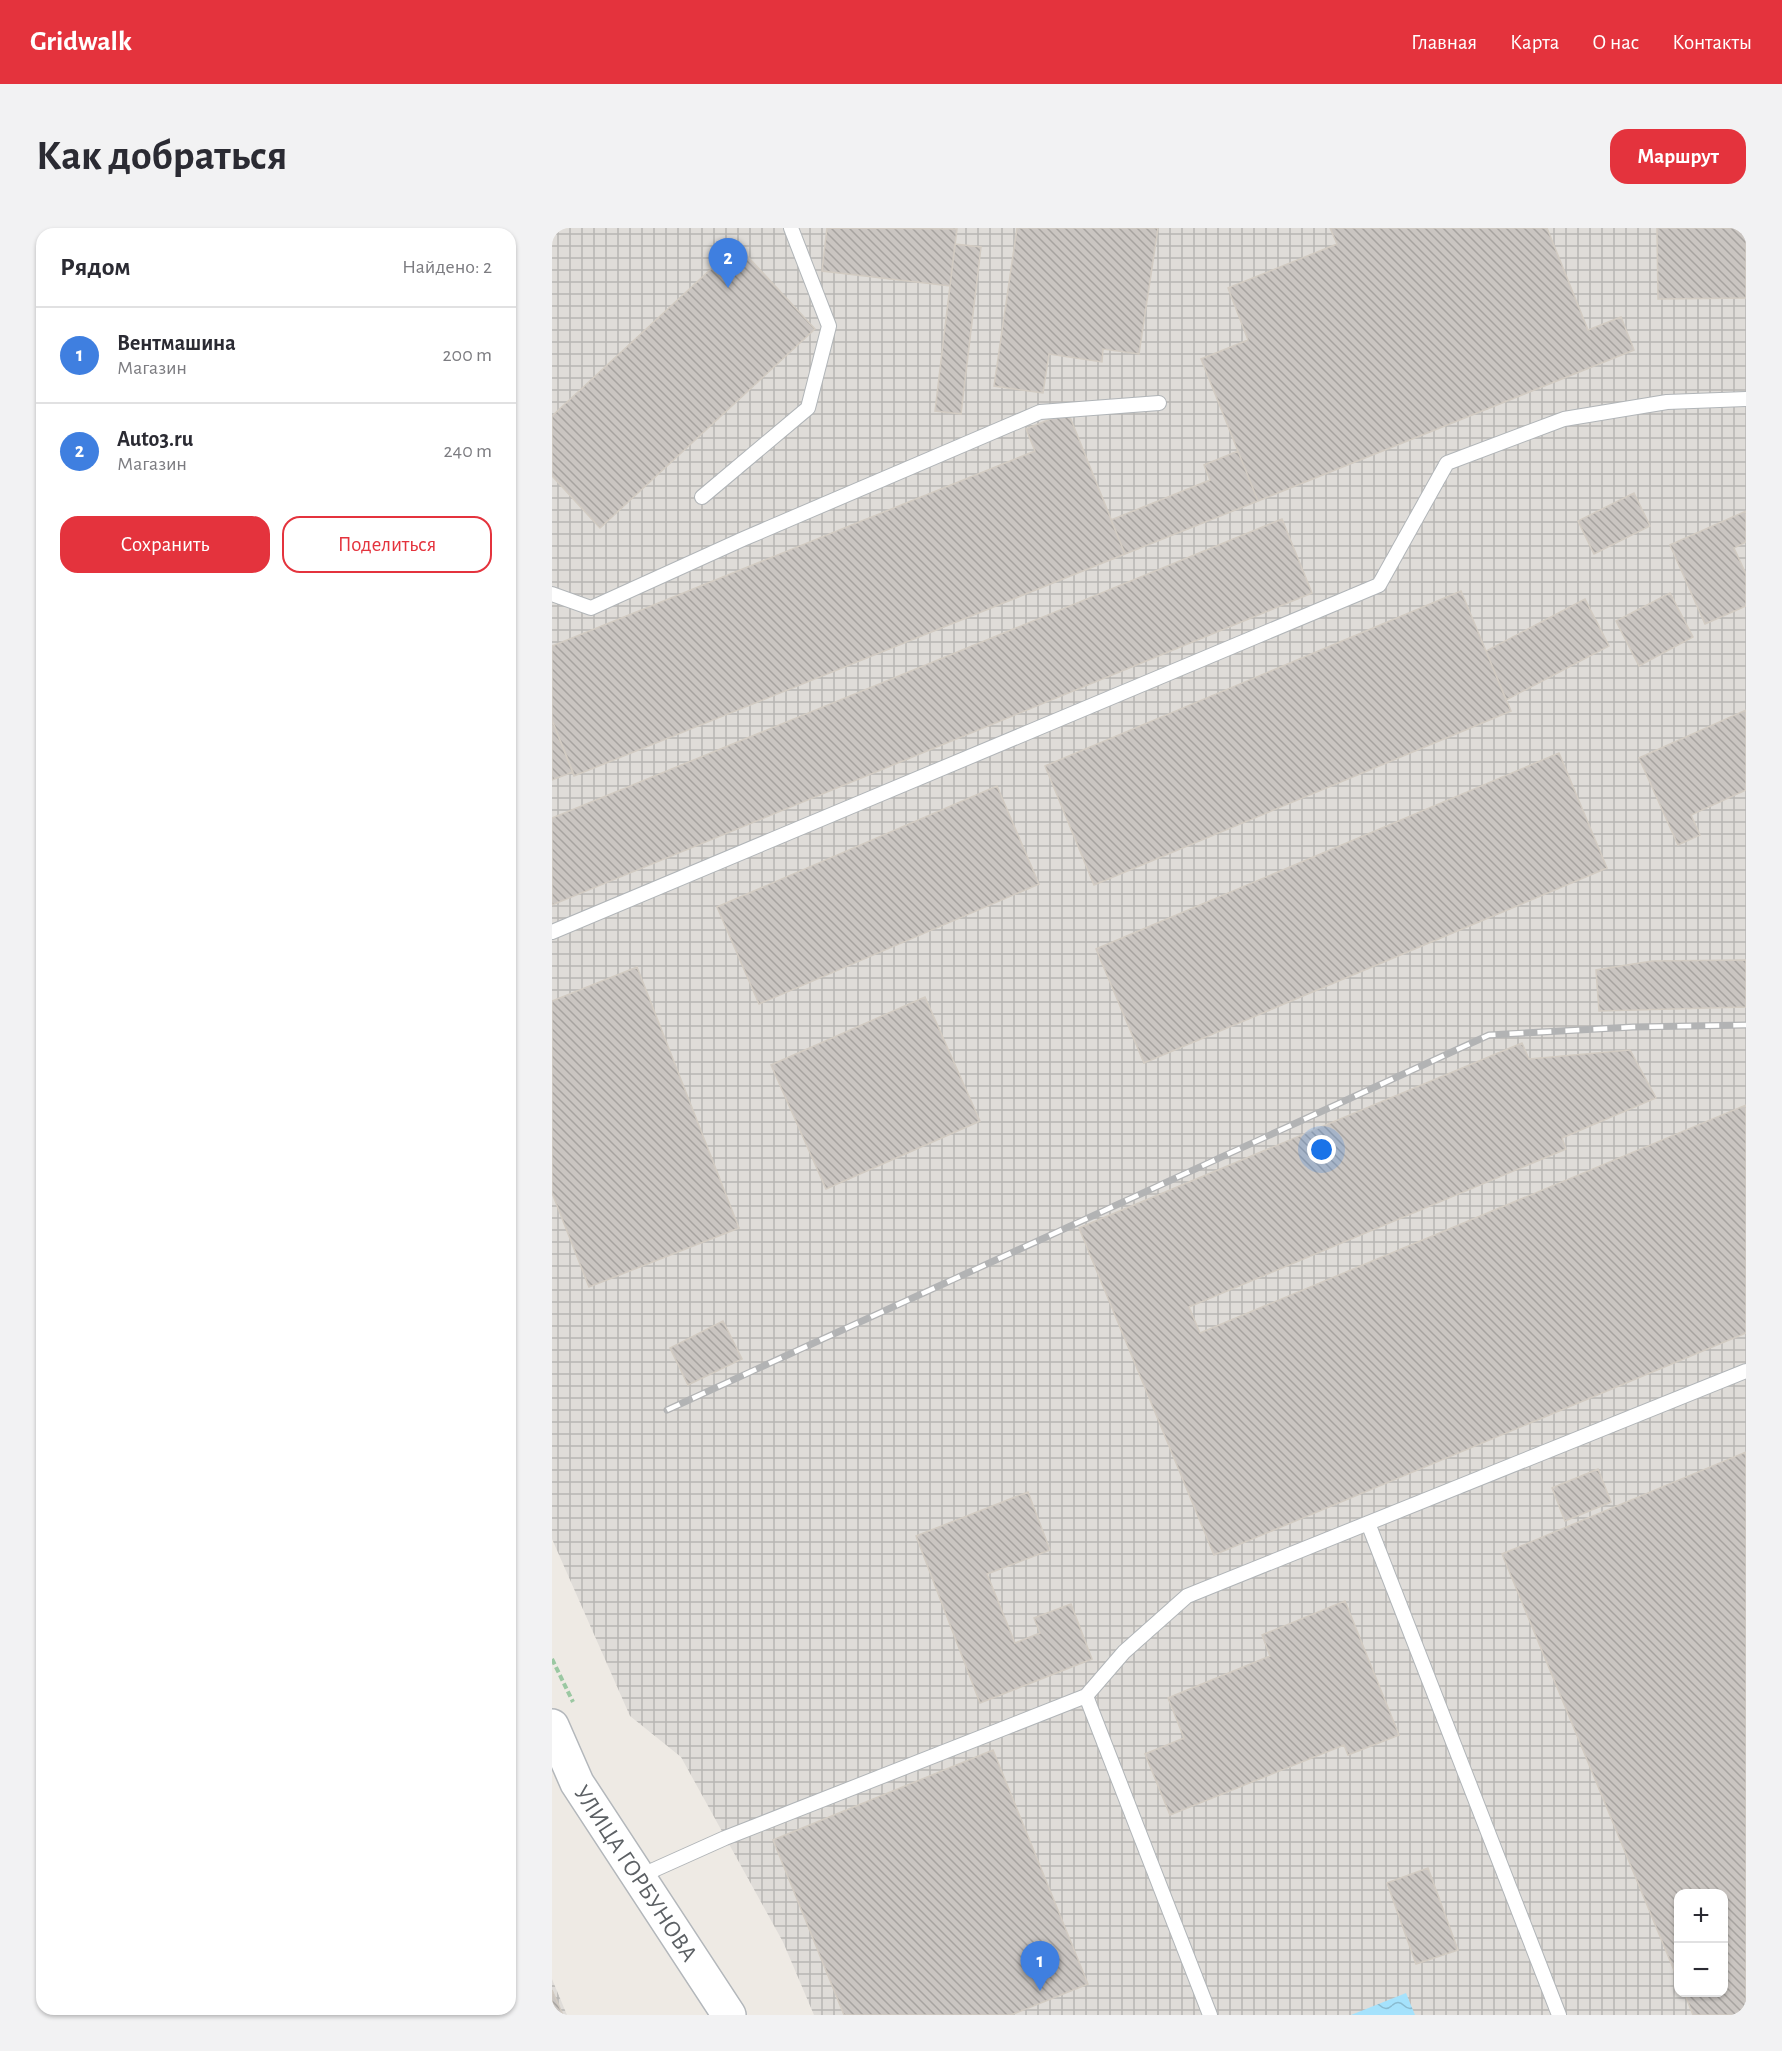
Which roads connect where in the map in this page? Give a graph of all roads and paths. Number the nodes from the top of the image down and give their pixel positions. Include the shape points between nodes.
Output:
1 (791, 228) edge
2 (1746, 399) edge
3 (1160, 403) dead end
4 (702, 497) dead end
5 (552, 594) edge
6 (552, 932) edge
7 (1746, 1371) edge
8 (1368, 1523) junction
9 (1086, 1696) junction
10 (552, 1726) edge
11 (638, 1877) junction
12 (729, 2015) edge
13 (1210, 2015) edge
14 (1559, 2015) edge

1 - 4 lane via 828,326 808,408
2 - 6 lane via 1667,402 1564,419 1447,462 1379,585
3 - 5 lane via 1040,412 591,608
7 - 8 lane
8 - 9 lane via 1187,1596 1124,1652
8 - 14 lane
9 - 11 lane
9 - 13 lane
10 - 11 street, УЛИЦА ГОРБУНОВА via 577,1783
11 - 12 street, УЛИЦА ГОРБУНОВА

